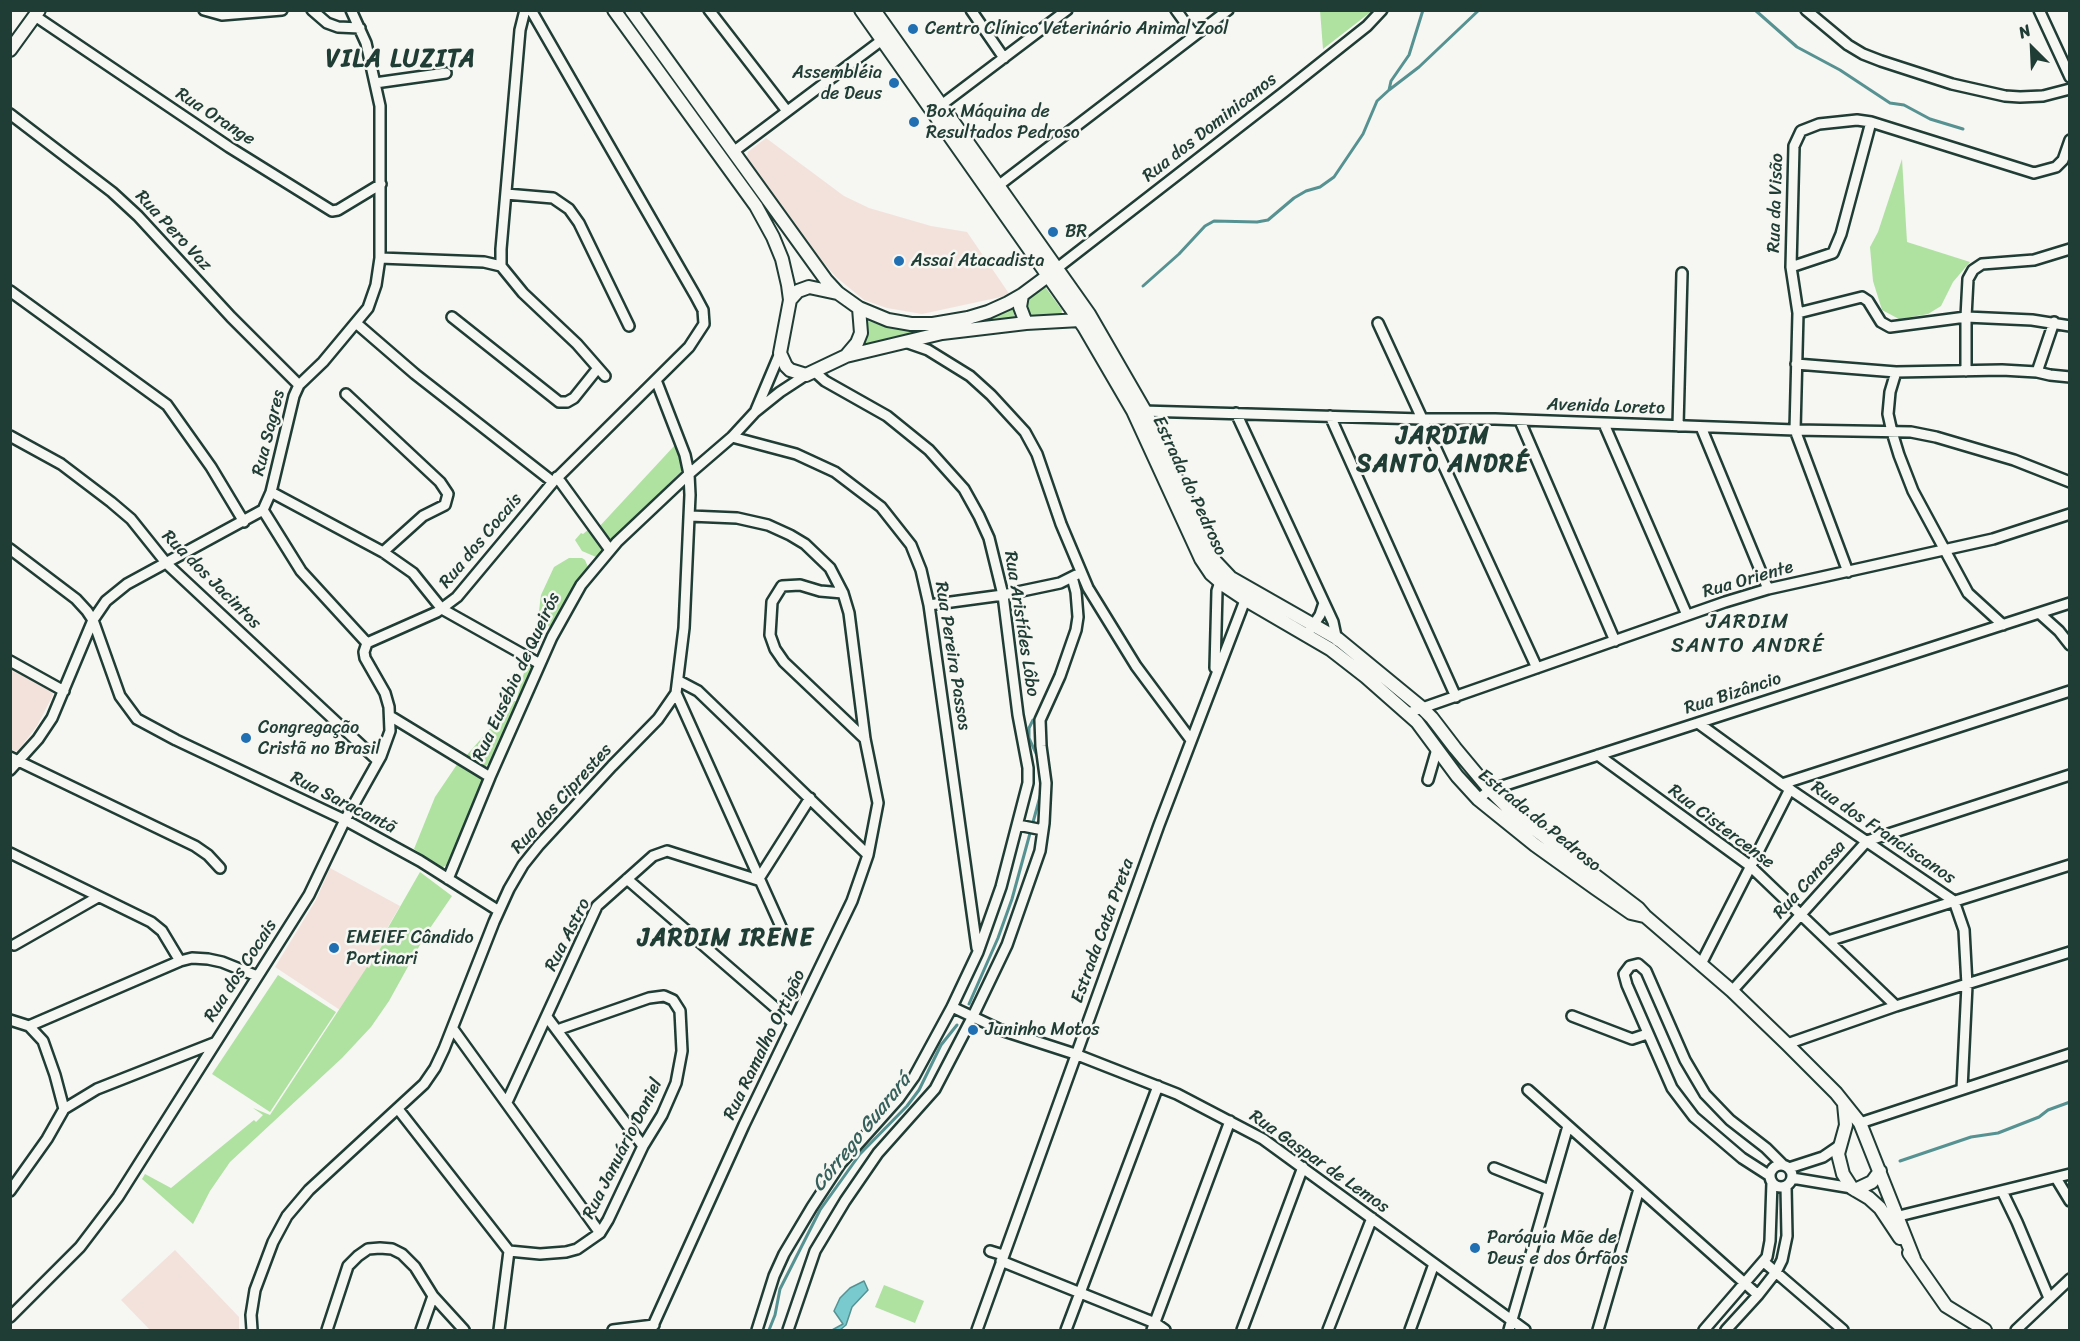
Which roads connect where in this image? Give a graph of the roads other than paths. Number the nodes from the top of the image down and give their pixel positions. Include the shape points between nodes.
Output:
1 (204, 10) edge
2 (282, 10) edge
3 (312, 10) edge
4 (351, 10) edge
5 (525, 10) edge
6 (531, 10) edge
7 (615, 10) edge
8 (631, 10) edge
9 (709, 10) edge
10 (861, 10) edge
11 (874, 10) edge
12 (971, 10) edge
13 (1067, 10) edge
14 (1176, 10) edge
15 (1228, 10) edge
16 (1382, 10) edge
17 (1806, 10) edge
18 (2039, 10) edge
19 (37, 13) edge
20 (360, 28) junction
21 (1194, 35) junction
22 (886, 37) junction
23 (10, 50) edge
24 (1004, 58) junction
25 (446, 74) dead end
26 (2070, 77) edge
27 (375, 83) junction
28 (2070, 89) edge
29 (936, 109) junction
30 (787, 111) junction
31 (10, 114) edge
32 (1871, 122) junction
33 (2070, 140) edge
34 (733, 152) junction
35 (381, 184) junction
36 (993, 189) junction
37 (506, 194) junction
38 (2070, 249) edge
39 (380, 258) junction
40 (501, 266) junction
41 (1791, 267) junction
42 (1052, 272) junction
43 (1682, 273) dead end
44 (10, 291) edge
45 (838, 293) junction
46 (1022, 295) junction
47 (790, 300) junction
48 (859, 308) junction
49 (1798, 313) junction
50 (452, 317) dead end
51 (1084, 317) junction
52 (1966, 317) junction
53 (2054, 322) junction
54 (357, 323) junction
55 (1026, 323) junction
56 (1378, 323) dead end
57 (630, 326) dead end
58 (2070, 326) edge
59 (903, 341) junction
60 (780, 353) junction
61 (846, 356) junction
62 (1796, 364) junction
63 (598, 368) junction
64 (1966, 371) junction
65 (1896, 372) junction
66 (2037, 372) junction
67 (810, 373) junction
68 (605, 376) dead end
69 (2070, 377) edge
70 (656, 380) junction
71 (299, 385) junction
72 (346, 394) dead end
73 (1139, 411) junction
74 (755, 412) junction
75 (1236, 413) junction
76 (1330, 416) junction
77 (1422, 419) junction
78 (1520, 421) junction
79 (1604, 424) junction
80 (1678, 426) junction
81 (1701, 427) junction
82 (1795, 430) junction
83 (1892, 432) junction
84 (10, 436) edge
85 (732, 437) junction
86 (689, 474) junction
87 (555, 479) junction
88 (2070, 482) edge
89 (271, 492) junction
90 (263, 510) junction
91 (2070, 514) edge
92 (690, 516) junction
93 (244, 522) junction
94 (10, 549) edge
95 (610, 550) junction
96 (1944, 550) junction
97 (383, 552) junction
98 (167, 564) junction
99 (1082, 573) junction
100 (1848, 573) junction
101 (1072, 578) junction
102 (1225, 580) junction
103 (1246, 586) junction
104 (1768, 589) junction
105 (843, 592) junction
106 (1003, 595) junction
107 (1246, 600) junction
108 (1324, 603) junction
109 (2070, 603) edge
110 (929, 604) junction
111 (442, 609) junction
112 (2039, 613) junction
113 (1687, 615) junction
114 (93, 620) junction
115 (1216, 620) junction
116 (2003, 625) junction
117 (1310, 630) junction
118 (1233, 632) junction
119 (1338, 639) junction
120 (1615, 641) junction
121 (367, 643) junction
122 (2070, 645) edge
123 (1334, 652) junction
124 (10, 661) edge
125 (540, 664) junction
126 (1537, 668) junction
127 (1214, 679) junction
128 (679, 681) junction
129 (64, 691) junction
130 (2070, 691) edge
131 (676, 693) junction
132 (1456, 697) junction
133 (1422, 708) junction
134 (1408, 713) junction
135 (390, 716) junction
136 (1698, 723) junction
137 (865, 739) junction
138 (1191, 740) junction
139 (1437, 749) junction
140 (1598, 755) junction
141 (15, 759) edge
142 (378, 761) junction
143 (10, 770) edge
144 (2070, 775) edge
145 (490, 777) junction
146 (1428, 780) dead end
147 (1786, 786) junction
148 (1490, 790) junction
149 (810, 798) junction
150 (1478, 799) junction
151 (345, 820) junction
152 (1018, 825) junction
153 (1043, 830) junction
154 (1867, 841) junction
155 (10, 853) edge
156 (868, 855) junction
157 (1749, 865) junction
158 (2070, 865) edge
159 (220, 868) dead end
160 (448, 879) junction
161 (627, 879) junction
162 (758, 880) junction
163 (98, 897) junction
164 (1954, 901) junction
165 (499, 911) junction
166 (973, 913) junction
167 (992, 914) junction
168 (1802, 914) junction
169 (1645, 916) junction
170 (782, 928) dead end
171 (1828, 941) junction
172 (14, 945) dead end
173 (2070, 951) edge
174 (978, 952) junction
175 (180, 961) junction
176 (1701, 964) junction
177 (257, 976) junction
178 (1967, 985) junction
179 (1732, 991) junction
180 (1896, 1006) junction
181 (952, 1008) junction
182 (973, 1016) junction
183 (1572, 1016) dead end
184 (547, 1017) junction
185 (10, 1020) edge
186 (794, 1023) junction
187 (29, 1026) junction
188 (453, 1029) junction
189 (557, 1030) junction
190 (1647, 1034) junction
191 (214, 1043) junction
192 (1787, 1044) junction
193 (1075, 1054) junction
194 (2070, 1054) edge
195 (1158, 1086) junction
196 (1962, 1089) junction
197 (1528, 1090) dead end
198 (507, 1102) junction
199 (1843, 1103) junction
200 (64, 1108) junction
201 (398, 1109) junction
202 (1230, 1121) junction
203 (1860, 1123) junction
204 (1568, 1126) junction
205 (1267, 1128) dead end
206 (1263, 1139) junction
207 (1841, 1142) junction
208 (643, 1146) junction
209 (1303, 1167) junction
210 (1494, 1168) dead end
211 (1880, 1172) junction
212 (1788, 1174) junction
213 (2070, 1174) edge
214 (2056, 1178) junction
215 (1771, 1179) junction
216 (1639, 1189) junction
217 (1854, 1189) junction
218 (1549, 1190) junction
219 (10, 1191) edge
220 (2002, 1191) junction
221 (2070, 1202) edge
222 (1372, 1218) junction
223 (1893, 1218) junction
224 (600, 1233) junction
225 (509, 1251) junction
226 (990, 1251) dead end
227 (1002, 1258) junction
228 (1764, 1262) junction
229 (1434, 1264) junction
230 (1776, 1272) junction
231 (2070, 1280) edge
232 (1745, 1284) junction
233 (1079, 1294) junction
234 (1758, 1295) junction
235 (433, 1296) junction
236 (2049, 1298) junction
237 (10, 1317) edge
238 (1512, 1320) junction
239 (1154, 1327) edge
240 (653, 1328) edge
241 (1839, 1329) edge
242 (252, 1330) edge
243 (327, 1330) edge
244 (421, 1330) edge
245 (464, 1330) edge
246 (499, 1330) edge
247 (613, 1330) edge
248 (757, 1330) edge
249 (788, 1330) edge
250 (977, 1330) edge
251 (1066, 1330) edge
252 (1165, 1330) edge
253 (1242, 1330) edge
254 (1328, 1330) edge
255 (1410, 1330) edge
256 (1509, 1330) edge
257 (1525, 1330) edge
258 (1598, 1330) edge
259 (1704, 1330) edge
260 (1726, 1330) edge
261 (1985, 1330) edge
262 (2016, 1330) edge

1 - 2 street via 222,15
3 - 20 street via 327,23
4 - 20 street, Rua Sagres
5 - 37 street
6 - 70 street, Rua dos Cocais via 703,310 704,324 694,341
7 - 47 main road via 764,218 782,259
8 - 34 main road
9 - 30 street
10 - 22 main road, Estrada do Pedroso
11 - 22 main road, Estrada do Pedroso
12 - 24 street
13 - 24 street
14 - 21 street
15 - 21 street
16 - 42 street, Rua dos Dominicanos via 1294,85
17 - 28 street via 1863,54 1952,84 2020,98
18 - 26 street
19 - 23 main road
19 - 35 street, Rua Orange via 229,147 332,211
20 - 27 street, Rua Sagres
21 - 36 street
22 - 29 main road, Estrada do Pedroso
22 - 30 street
24 - 29 street
25 - 27 street
27 - 35 street, Rua Sagres via 380,106
29 - 36 main road, Estrada do Pedroso
30 - 34 street
31 - 71 street, Rua Pero Vaz via 138,216
32 - 33 street, Rua da Visão via 2034,173 2046,171 2063,160
32 - 41 street via 1833,253
32 - 41 street, Rua da Visão via 1820,124 1801,130 1794,146
34 - 45 main road
35 - 39 street, Rua Sagres
36 - 42 main road, Estrada do Pedroso
37 - 40 street
37 - 57 street via 553,198 569,209
38 - 52 street via 2034,260 1976,267 1968,279
39 - 40 street
39 - 54 street, Rua Sagres via 368,308
40 - 63 street
41 - 49 street, Rua da Visão
42 - 46 main road
42 - 51 main road, Estrada do Pedroso
43 - 80 street
44 - 93 street via 167,405
45 - 47 main road via 809,287
45 - 48 main road
46 - 48 main road via 979,315 922,325 898,323
46 - 55 main road via 1020,310
47 - 60 main road
48 - 61 main road via 861,333
49 - 52 street via 1862,297 1881,322 1890,327
49 - 62 street, Rua da Visão
50 - 63 street via 559,402 574,398
51 - 55 main road, Rua Eusébio de Queirós
51 - 73 main road, Estrada do Pedroso
52 - 53 street
52 - 64 street
53 - 58 street
53 - 66 street
54 - 71 street, Rua Sagres
54 - 87 street via 415,374
55 - 59 main road, Rua Eusébio de Queirós via 969,328
56 - 77 street
59 - 61 main road, Rua Eusébio de Queirós
59 - 99 street via 928,350 970,376 1020,426 1037,454
60 - 67 main road via 790,370
60 - 74 street, Rua Eusébio de Queirós
61 - 67 main road, Rua Eusébio de Queirós
62 - 65 street
62 - 82 street, Rua da Visão
63 - 68 street
64 - 65 street
64 - 66 street
65 - 83 street via 1889,402
66 - 69 street
67 - 74 street, Rua Eusébio de Queirós
67 - 106 street, Rua Aristídes Lôbo via 902,426 950,472 989,538
70 - 86 street, Rua dos Ciprestes
70 - 87 street, Rua dos Cocais
71 - 89 street, Rua Sagres
72 - 97 street via 440,482 448,495 445,505 423,516
73 - 75 street, Avenida Loreto
73 - 102 main road, Estrada do Pedroso
74 - 85 street, Rua Eusébio de Queirós
75 - 76 street, Avenida Loreto
75 - 108 street
76 - 77 street, Avenida Loreto
76 - 132 street
77 - 78 street, Avenida Loreto
77 - 126 street
78 - 79 street, Avenida Loreto
78 - 120 street
79 - 80 street, Avenida Loreto
79 - 113 street
80 - 81 street, Avenida Loreto
81 - 82 street, Avenida Loreto
81 - 104 street
82 - 83 street, Avenida Loreto
82 - 100 street
83 - 88 street, Avenida Loreto via 1936,436
83 - 96 street via 1913,490
84 - 98 street, Rua dos Jacintos via 61,464 111,502
85 - 86 street, Rua Eusébio de Queirós
85 - 110 street, Rua Pereira Passos via 824,465 881,507 910,545
86 - 92 street, Rua dos Ciprestes
86 - 95 street, Rua Eusébio de Queirós
87 - 95 street
87 - 111 street, Rua dos Cocais via 465,589
89 - 90 street, Rua Sagres
89 - 97 street
90 - 93 street
90 - 121 street via 301,571
91 - 96 street, Rua Oriente
92 - 105 street, Rua Ramalho Ortigão via 748,519 790,535 824,560
92 - 128 street, Rua dos Ciprestes
93 - 98 street
94 - 114 street, Rua Saracantã via 76,599
95 - 125 street, Rua Eusébio de Queirós via 574,595
96 - 100 street, Rua Oriente
96 - 116 street via 1968,593
97 - 111 street via 413,573
98 - 114 street via 116,592
98 - 142 street, Rua dos Jacintos
99 - 101 street
99 - 138 street via 1136,666
100 - 104 street, Rua Oriente
101 - 106 street
101 - 153 street via 1076,630 1040,720 1046,783
102 - 103 main road, Estrada do Pedroso
102 - 107 main road, Estrada do Pedroso
102 - 115 street, Estrada Cata Preta via 1216,600
103 - 107 street, Estrada Cata Preta
103 - 117 main road, Estrada do Pedroso
104 - 113 street, Rua Oriente
105 - 137 street, Rua Ramalho Ortigão
105 - 137 street via 782,586 772,602 770,636 784,662
106 - 110 street
106 - 152 street, Rua Aristídes Lôbo via 1028,768
107 - 117 main road, Estrada do Pedroso
107 - 118 street, Estrada Cata Preta
108 - 117 street
108 - 119 street
109 - 112 street, Rua Bizâncio
110 - 166 street, Rua Pereira Passos
111 - 121 street, Rua dos Cocais
111 - 125 street
112 - 116 street, Rua Bizâncio
112 - 122 street
113 - 120 street, Rua Oriente
114 - 129 street
114 - 151 street, Rua Saracantã via 116,688 137,719
115 - 118 street via 1224,631
115 - 127 street, Estrada Cata Preta
116 - 136 street, Rua Bizâncio
117 - 119 main road, Estrada do Pedroso
117 - 123 main road, Estrada do Pedroso
118 - 127 street, Estrada Cata Preta
119 - 123 street
119 - 133 main road, Estrada do Pedroso
120 - 126 street, Rua Oriente
121 - 135 street, Rua dos Cocais via 365,658 385,693
123 - 134 main road, Estrada do Pedroso
124 - 129 street
125 - 145 street, Rua Eusébio de Queirós
126 - 132 street, Rua Oriente
127 - 138 street, Estrada Cata Preta
128 - 131 street, Rua dos Ciprestes
128 - 149 street via 698,691
129 - 141 street via 45,730
130 - 147 street
131 - 162 street
131 - 165 street, Rua dos Ciprestes via 658,719 539,845
132 - 133 street, Rua Oriente
133 - 134 street, Rua Oriente
133 - 148 main road, Estrada do Pedroso
134 - 139 main road, Estrada do Pedroso
135 - 142 street, Rua dos Cocais via 390,731
135 - 145 street
136 - 140 street, Rua Bizâncio
136 - 147 street, Rua dos Franciscanos
137 - 156 street, Rua Ramalho Ortigão via 878,803
138 - 193 street, Estrada Cata Preta
139 - 146 street
139 - 150 main road, Estrada do Pedroso
140 - 148 street, Rua Bizâncio
140 - 157 street, Rua Cistercense
141 - 143 street
141 - 159 street via 195,846
142 - 151 street, Rua dos Cocais
144 - 154 street, Rua Canossa
145 - 160 street, Rua Eusébio de Queirós
147 - 154 street, Rua dos Franciscanos
147 - 157 street
148 - 150 street, Rua Bizâncio
148 - 169 main road, Estrada do Pedroso
149 - 156 street
149 - 162 street
150 - 169 main road, Estrada do Pedroso via 1595,888 1631,913
151 - 160 street, Rua Saracantã
151 - 177 street, Rua dos Cocais via 309,895
152 - 153 street
152 - 167 street, Rua Aristídes Lôbo
153 - 182 street via 1040,851 1007,945
154 - 164 street, Rua dos Franciscanos
154 - 168 street, Rua Canossa
155 - 163 street
156 - 186 street, Rua Ramalho Ortigão via 852,901
157 - 168 street, Rua Cistercense
157 - 176 street
158 - 164 street
160 - 165 street, Rua Saracantã
161 - 162 street, Rua Astro via 653,856 667,852
161 - 184 street, Rua Astro via 597,906
161 - 186 street
162 - 170 street
163 - 172 street
163 - 175 street via 151,922 162,931
164 - 171 street
164 - 178 street, Rua dos Franciscanos via 1964,930
165 - 188 street, Rua dos Ciprestes
166 - 167 street via 982,917
166 - 174 street, Rua Pereira Passos
167 - 174 street, Rua Aristídes Lôbo
168 - 171 street, Rua Cistercense
168 - 179 street, Rua Canossa
169 - 176 main road, Estrada do Pedroso
171 - 180 street, Rua Cistercense
173 - 178 street
174 - 181 street, Rua Aristídes Lôbo
175 - 177 street via 208,959
175 - 187 street
176 - 179 main road, Estrada do Pedroso
177 - 191 street, Rua dos Cocais
178 - 180 street
178 - 196 street, Rua dos Franciscanos
179 - 192 main road, Estrada do Pedroso
180 - 192 street
181 - 182 street, Rua Gaspar de Lemos
181 - 248 street, Rua Aristídes Lôbo via 914,1077 841,1163 812,1207 774,1276
182 - 193 street, Rua Gaspar de Lemos via 1001,1030
182 - 249 street via 935,1089 878,1153 815,1251
183 - 190 street via 1632,1039
184 - 189 street
184 - 198 street, Rua Astro
185 - 187 street
186 - 240 street, Rua Ramalho Ortigão
187 - 200 street via 44,1041
188 - 198 street
188 - 201 street, Rua dos Ciprestes via 435,1068
189 - 208 street
189 - 208 street, Rua Januário Daniel via 649,999 664,996 677,1004 682,1051 675,1083
190 - 212 street via 1624,974 1630,966 1638,964 1646,971 1685,1060 1705,1094 1766,1148
190 - 215 street via 1668,1081 1690,1111
191 - 200 street via 97,1089
191 - 237 street, Rua dos Cocais via 118,1197 80,1247
192 - 199 main road, Estrada do Pedroso
193 - 195 street, Rua Gaspar de Lemos
193 - 227 street, Estrada Cata Preta
194 - 196 street
195 - 202 street, Rua Gaspar de Lemos
195 - 233 street
196 - 203 street
197 - 204 street
198 - 224 street
199 - 203 main road, Estrada do Pedroso
199 - 207 main road, Estrada do Pedroso via 1846,1118
200 - 219 street
201 - 225 street
201 - 242 street, Rua dos Ciprestes via 309,1190 287,1216 255,1290
202 - 206 street, Rua Gaspar de Lemos
202 - 239 street
203 - 207 main road
203 - 211 main road, Estrada do Pedroso
204 - 216 street
204 - 218 street
205 - 206 street
206 - 209 street, Rua Gaspar de Lemos
207 - 212 street via 1823,1157
207 - 217 main road, Estrada do Pedroso via 1840,1167
208 - 224 street, Rua Januário Daniel
209 - 222 street, Rua Gaspar de Lemos
209 - 253 street
210 - 218 street
211 - 217 main road via 1872,1182
211 - 223 main road, Estrada do Pedroso
212 - 215 street via 1777,1186
212 - 215 street via 1779,1165 1772,1169
212 - 217 street
212 - 230 street via 1787,1236
213 - 214 street
214 - 220 street
214 - 221 street
215 - 228 street via 1770,1241
216 - 232 street
216 - 258 street
217 - 223 main road, Estrada do Pedroso
218 - 238 street
220 - 223 street
220 - 236 street
222 - 229 street, Rua Gaspar de Lemos
222 - 254 street
223 - 261 main road, Estrada do Pedroso via 1914,1259 1946,1306
224 - 225 street, Rua Januário Daniel via 589,1243 566,1252
225 - 246 street
226 - 227 street
227 - 233 street
227 - 250 street, Estrada Cata Preta
228 - 230 street
228 - 232 street
229 - 238 street, Rua Gaspar de Lemos
229 - 255 street
230 - 234 street
230 - 241 street
231 - 236 street
232 - 234 street
232 - 259 street
233 - 239 street
233 - 251 street
234 - 260 street
235 - 243 street via 402,1254 392,1249 368,1249 348,1266
235 - 244 street
235 - 245 street
236 - 262 street
238 - 256 street
238 - 257 street, Rua Gaspar de Lemos
239 - 252 street
240 - 247 street

